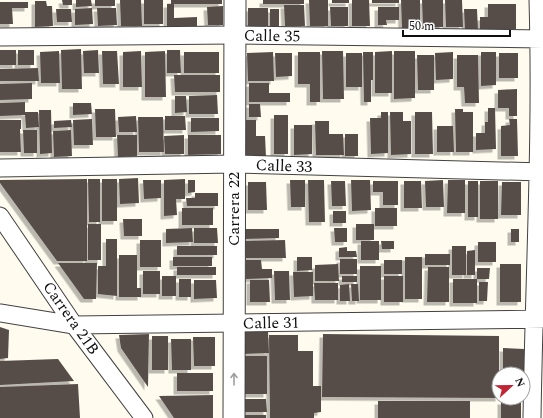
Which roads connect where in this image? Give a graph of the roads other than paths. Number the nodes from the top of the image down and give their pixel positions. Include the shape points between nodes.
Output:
1 (235, 0) edge
2 (538, 0) edge
3 (235, 35) junction
4 (0, 36) edge
5 (541, 39) edge
6 (234, 164) junction
7 (0, 168) edge
8 (541, 172) edge
9 (0, 216) edge
10 (0, 313) edge
11 (538, 319) edge
12 (234, 323) junction
13 (74, 325) junction
14 (144, 418) edge
15 (234, 418) edge
16 (532, 418) edge

1 - 3 street, Carrera 22
2 - 5 street
3 - 4 street, Calle 35
3 - 5 street, Calle 35
3 - 6 street, Carrera 22
5 - 8 street
6 - 7 street, Calle 33
6 - 8 street, Calle 33
6 - 12 street, Carrera 22
8 - 11 street
9 - 13 street, Carrera 21B
10 - 13 street, Calle 31
11 - 12 street, Calle 31
11 - 16 street
12 - 13 street, Calle 31
15 -> 12 street, Carrera 22
13 - 14 street, Carrera 21B

